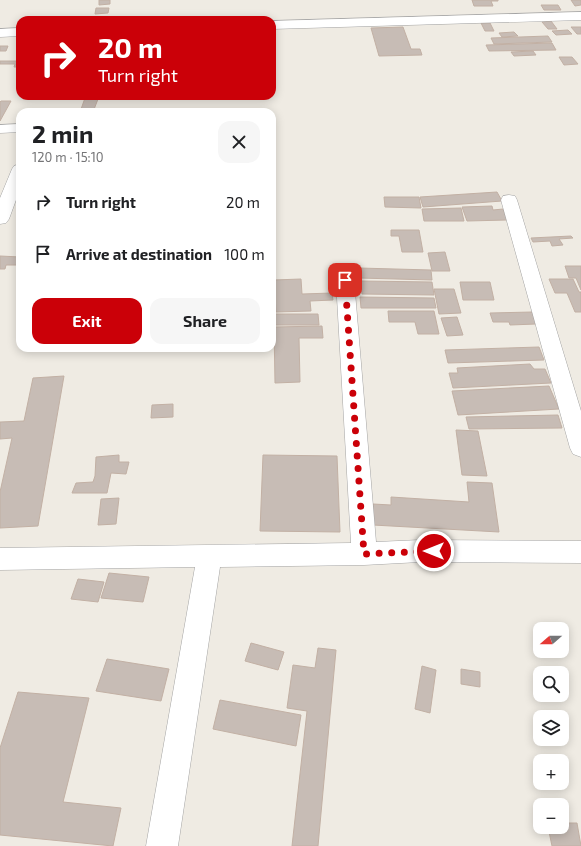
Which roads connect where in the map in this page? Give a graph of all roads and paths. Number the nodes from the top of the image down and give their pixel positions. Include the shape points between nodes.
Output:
1 (581, 16) edge
2 (276, 25) edge
3 (16, 32) edge
4 (0, 33) edge
5 (16, 128) edge
6 (0, 129) edge
7 (16, 179) edge
8 (509, 200) dead end
9 (0, 219) edge
10 (345, 280) dead end
11 (581, 448) edge
12 (581, 552) edge
13 (364, 554) junction
14 (208, 557) junction
15 (0, 559) edge
16 (162, 846) edge

1 - 2 street via 518,11
3 - 4 street
5 - 6 street
7 - 9 street
8 - 11 street
10 - 13 street
12 - 13 street via 420,551
13 - 14 street
14 - 15 street
14 - 16 street

